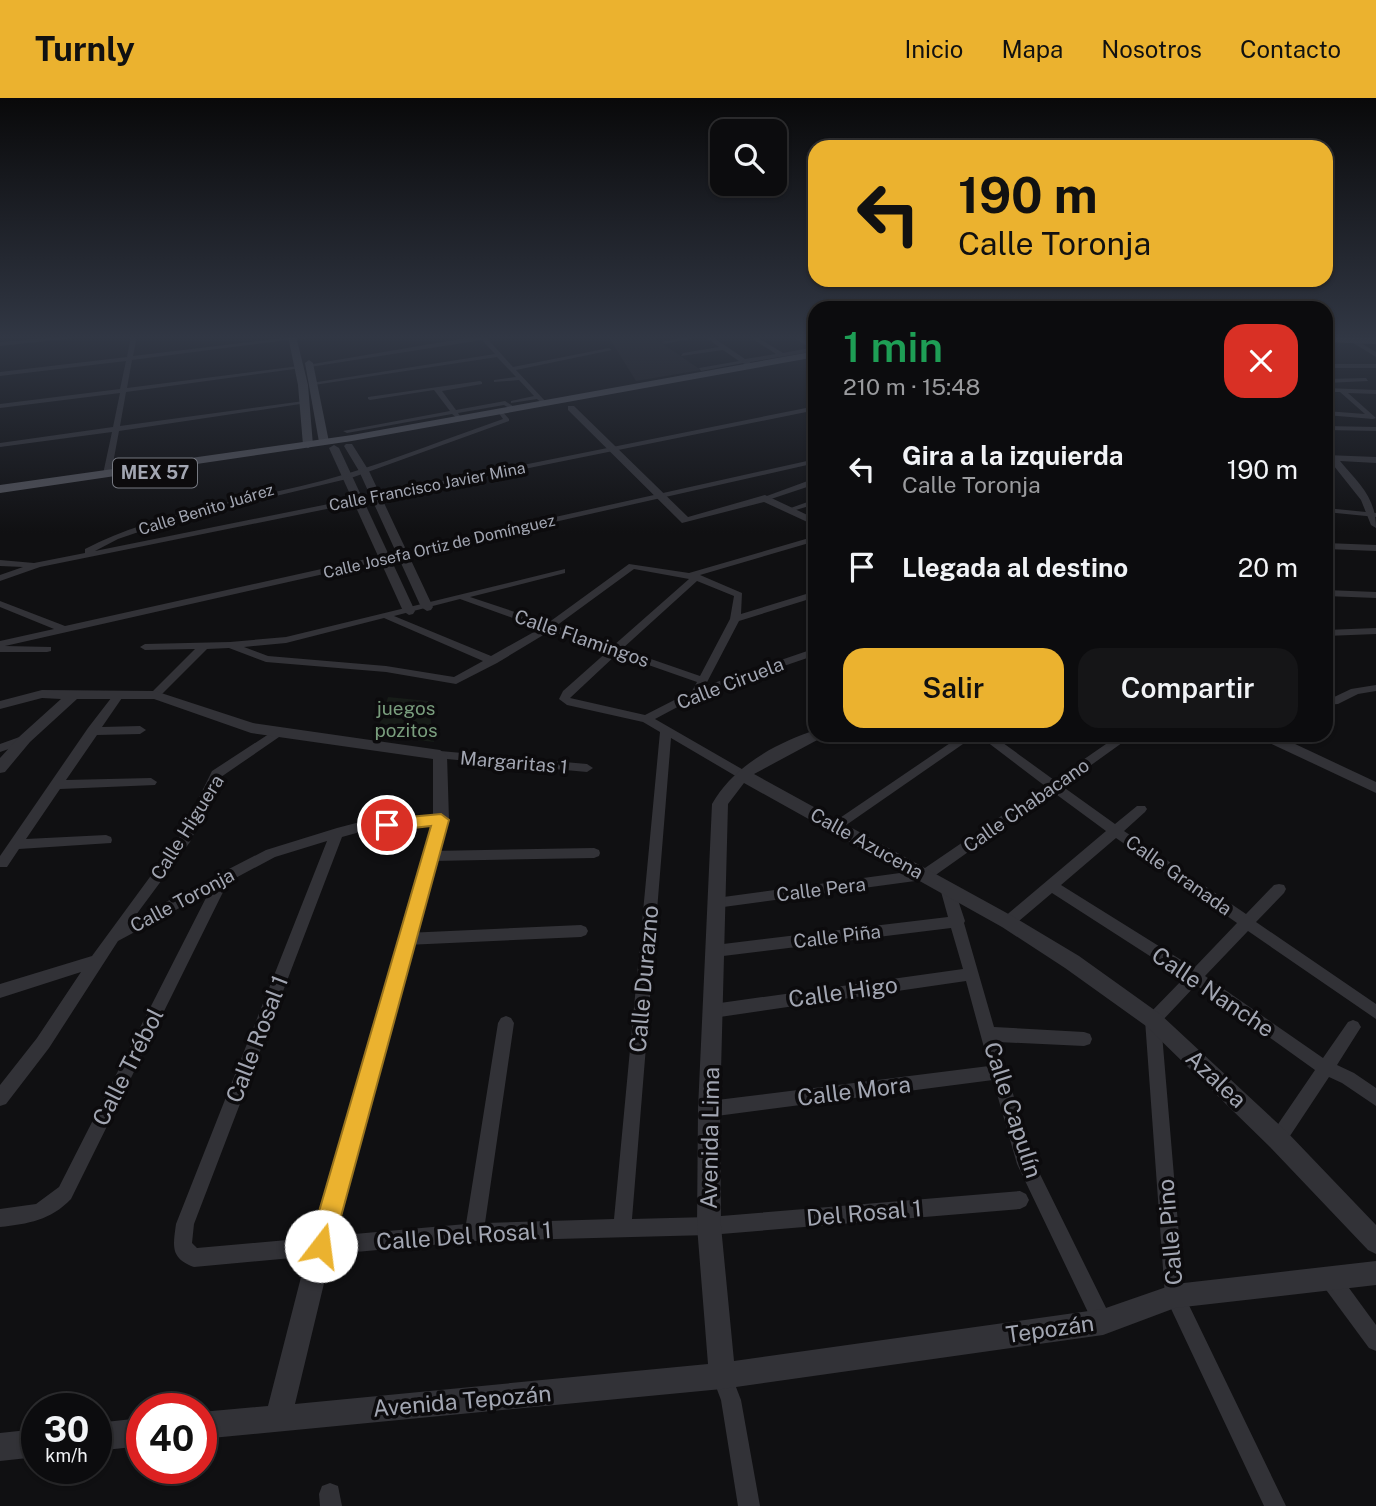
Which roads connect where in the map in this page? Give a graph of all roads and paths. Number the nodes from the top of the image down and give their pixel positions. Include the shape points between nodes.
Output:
1 (38, 402) edge
2 (121, 402) edge
3 (319, 402) edge
4 (447, 402) edge
5 (537, 402) edge
6 (599, 402) edge
7 (1355, 402) edge
8 (304, 403) joint
9 (0, 406) edge
10 (571, 408) junction
11 (808, 410) edge
12 (509, 411) junction
13 (1333, 414) edge
14 (457, 415) junction
15 (1374, 418) edge
16 (1333, 428) edge
17 (116, 429) junction
18 (1376, 429) edge
19 (347, 431) dead end
20 (0, 445) edge
21 (308, 445) junction
22 (329, 445) junction
23 (349, 446) junction
24 (611, 449) junction
25 (1333, 458) edge
26 (1376, 460) edge
27 (1333, 461) edge
28 (808, 463) edge
29 (179, 467) junction
30 (364, 471) junction
31 (346, 472) junction
32 (107, 474) junction
33 (808, 484) edge
34 (0, 489) edge
35 (0, 494) edge
36 (658, 495) junction
37 (374, 497) junction
38 (765, 498) junction
39 (359, 500) junction
40 (808, 504) edge
41 (789, 510) junction
42 (1333, 511) edge
43 (1374, 514) edge
44 (808, 519) edge
45 (1376, 525) edge
46 (808, 540) edge
47 (1333, 546) edge
48 (1376, 548) edge
49 (401, 554) junction
50 (384, 558) junction
51 (72, 559) junction
52 (0, 563) edge
53 (38, 565) junction
54 (632, 566) joint
55 (562, 571) dead end
56 (693, 576) junction
57 (0, 578) edge
58 (1333, 593) edge
59 (1376, 595) edge
60 (808, 596) edge
61 (461, 597) junction
62 (0, 604) edge
63 (427, 607) junction
64 (409, 611) junction
65 (387, 617) junction
66 (735, 619) junction
67 (549, 627) junction
68 (63, 629) junction
69 (1376, 631) edge
70 (1333, 633) edge
71 (0, 643) edge
72 (230, 645) junction
73 (204, 646) junction
74 (145, 647) dead end
75 (0, 649) edge
76 (47, 649) dead end
77 (616, 649) junction
78 (808, 654) edge
79 (493, 661) junction
80 (466, 677) joint
81 (702, 680) junction
82 (1376, 688) edge
83 (696, 693) junction
84 (73, 695) junction
85 (119, 695) junction
86 (155, 695) junction
87 (1333, 700) edge
88 (0, 705) edge
89 (646, 719) junction
90 (141, 730) dead end
91 (92, 731) junction
92 (666, 731) junction
93 (278, 732) junction
94 (25, 739) junction
95 (808, 739) edge
96 (960, 742) edge
97 (994, 742) edge
98 (1117, 742) edge
99 (1279, 742) edge
100 (0, 748) edge
101 (440, 755) junction
102 (0, 768) edge
103 (587, 768) dead end
104 (743, 775) junction
105 (150, 782) dead end
106 (56, 785) junction
107 (1055, 786) junction
108 (1376, 788) edge
109 (1141, 808) dead end
110 (441, 820) junction
111 (835, 827) junction
112 (1115, 831) junction
113 (337, 833) junction
114 (106, 840) dead end
115 (15, 844) junction
116 (594, 853) dead end
117 (432, 856) junction
118 (2, 863) edge
119 (925, 875) junction
120 (224, 876) junction
121 (1050, 885) junction
122 (947, 888) junction
123 (1279, 888) dead end
124 (716, 903) junction
125 (958, 921) junction
126 (1008, 922) junction
127 (1247, 923) junction
128 (581, 931) dead end
129 (112, 938) junction
130 (406, 939) junction
131 (716, 951) junction
132 (97, 961) junction
133 (972, 974) junction
134 (1194, 976) junction
135 (0, 991) edge
136 (713, 1011) junction
137 (1376, 1012) edge
138 (1153, 1020) junction
139 (506, 1023) dead end
140 (1353, 1027) dead end
141 (989, 1034) junction
142 (1084, 1039) dead end
143 (1325, 1068) junction
144 (999, 1072) junction
145 (0, 1098) edge
146 (1376, 1098) edge
147 (709, 1109) junction
148 (1278, 1139) junction
149 (1020, 1200) dead end
150 (0, 1218) edge
151 (709, 1226) junction
152 (622, 1227) junction
153 (474, 1232) junction
154 (1376, 1242) edge
155 (321, 1246) junction
156 (182, 1247) joint
157 (1376, 1273) edge
158 (1331, 1280) junction
159 (1175, 1296) junction
160 (1103, 1322) junction
161 (1376, 1341) edge
162 (722, 1376) junction
163 (278, 1418) junction
164 (217, 1424) edge
165 (21, 1445) edge
166 (0, 1447) edge
167 (749, 1506) edge
168 (1275, 1506) edge

1 - 9 street
2 - 17 street
3 - 22 main road
4 - 14 street
5 - 12 main road, MEX 57
6 - 10 main road, MEX 57
7 - 15 street
8 - 17 street
8 - 21 main road
10 - 12 main road, MEX 57
10 - 24 street
11 - 24 street, Calle Francisco Javier Mina
12 - 14 main road, MEX 57
12 - 23 main road, MEX 57
12 - 30 street
13 - 15 street
14 - 19 street
14 - 22 main road, MEX 57
16 - 18 street
17 - 20 street
17 - 32 street
21 - 22 main road, MEX 57
21 - 29 main road, MEX 57
22 - 23 main road, MEX 57
22 - 29 main road, MEX 57
22 - 31 street
23 - 30 street
24 - 36 street
24 - 37 street, Calle Francisco Javier Mina
25 - 26 street
27 - 43 street
28 - 36 street, Calle Josefa Ortiz de Domínguez
29 - 32 main road, MEX 57
29 - 35 main road, MEX 57
30 - 31 street
30 - 37 street
31 - 39 street
31 - 51 street, Calle Benito Juárez via 163,520
32 - 34 main road, MEX 57
33 - 38 street
36 - 38 street via 686,521
36 - 49 street, Calle Josefa Ortiz de Domínguez
37 - 39 street, Calle Francisco Javier Mina
37 - 49 street
38 - 41 street
39 - 50 street
39 - 51 street, Calle Francisco Javier Mina
40 - 41 street
41 - 44 street
42 - 43 street
43 - 45 street
46 - 56 street
47 - 48 street
49 - 50 street, Calle Josefa Ortiz de Domínguez
49 - 63 street
50 - 64 street
50 - 68 street, Calle Josefa Ortiz de Domínguez
51 - 53 street, Calle Francisco Javier Mina
52 - 53 street
53 - 57 street
54 - 56 street
54 - 67 street
55 - 61 street
56 - 66 street via 739,595
56 - 77 street
58 - 59 street
60 - 66 street
61 - 63 street
61 - 67 street, Calle Flamingos
62 - 68 street
63 - 64 street
64 - 65 street
65 - 72 street via 286,640
65 - 79 street
66 - 81 street
67 - 77 street, Calle Flamingos
67 - 79 street
68 - 71 street, Calle Josefa Ortiz de Domínguez
69 - 70 street
72 - 73 street
72 - 80 street via 266,659 386,669 449,681
73 - 74 street
73 - 86 street
75 - 76 street
77 - 81 street, Calle Flamingos
77 - 89 street, Calle Azucena via 566,693 565,699
78 - 83 street, Calle Ciruela
79 - 80 street
81 - 83 street
82 - 87 street
83 - 89 street, Calle Ciruela
84 - 85 street
84 - 88 street via 29,696
84 - 94 street
85 - 86 street
85 - 91 street
86 - 93 street via 251,728
89 - 92 street, Calle Azucena
90 - 91 street
91 - 106 street
92 - 104 street, Calle Azucena
92 - 152 street, Calle Durazno
93 - 101 street
93 - 129 street, Calle Higuera via 216,774 185,839
94 - 100 street
94 - 102 street
95 - 104 street
96 - 111 street
97 - 107 street, Calle Granada
98 - 107 street, Calle Chabacano
99 - 108 street
101 - 103 street, Margaritas 1
101 - 110 street
104 - 111 street, Calle Azucena
104 - 124 street, Avenida Lima via 720,804
105 - 106 street
106 - 115 street
107 - 112 street, Calle Granada
107 - 119 street, Calle Chabacano
109 - 112 street
110 - 113 street, Calle Toronja
110 - 117 street
111 - 119 street, Calle Azucena
112 - 121 street
112 - 127 street, Calle Granada
113 - 120 street, Calle Toronja via 271,853
113 - 156 street, Calle Rosal 1 via 185,1224
114 - 115 street
115 - 118 street
116 - 117 street
117 - 130 street
119 - 122 street, Calle Azucena
119 - 124 street, Calle Pera
120 - 129 street, Calle Toronja
120 - 150 street, Calle Trébol via 65,1193 51,1208
121 - 126 street
121 - 134 street, Calle Nanche
122 - 125 street, Calle Capulín
122 - 126 street, Calle Azucena
123 - 127 street
124 - 131 street, Avenida Lima
125 - 131 street, Calle Piña
125 - 133 street, Calle Capulín
126 - 138 street, Calle Azucena
127 - 134 street
127 - 137 street, Calle Granada
128 - 130 street
129 - 132 street, Calle Toronja
130 - 155 street
131 - 136 street, Avenida Lima
132 - 135 street
132 - 145 street, Calle Toronja
133 - 136 street, Calle Higo
133 - 141 street, Calle Capulín
134 - 138 street
134 - 143 street, Calle Nanche
136 - 147 street, Avenida Lima
138 - 148 street, Azalea
138 - 159 street, Calle Pino
139 - 153 street
140 - 143 street
141 - 142 street
141 - 144 street, Calle Capulín
143 - 146 street, Calle Nanche
143 - 148 street
144 - 147 street, Calle Mora
144 - 160 street, Calle Capulín via 1023,1158
147 - 151 street, Avenida Lima
148 - 154 street, Azalea
149 - 151 street, Del Rosal 1
151 - 152 street, Calle Del Rosal 1
151 - 162 street, Avenida Lima
152 - 153 street, Calle Del Rosal 1
153 - 155 street, Calle Del Rosal 1
155 - 156 street, Calle Del Rosal 1 via 194,1258
155 - 163 street
157 - 158 street, Tepozán
158 - 159 street, Tepozán
158 - 161 street
159 - 160 street, Tepozán
159 - 168 street, Calle Pino
160 - 162 street, Tepozán
162 - 163 street, Avenida Tepozán
162 - 167 street, Avenida Lima via 731,1400
163 - 164 street, Avenida Tepozán
165 - 166 street

